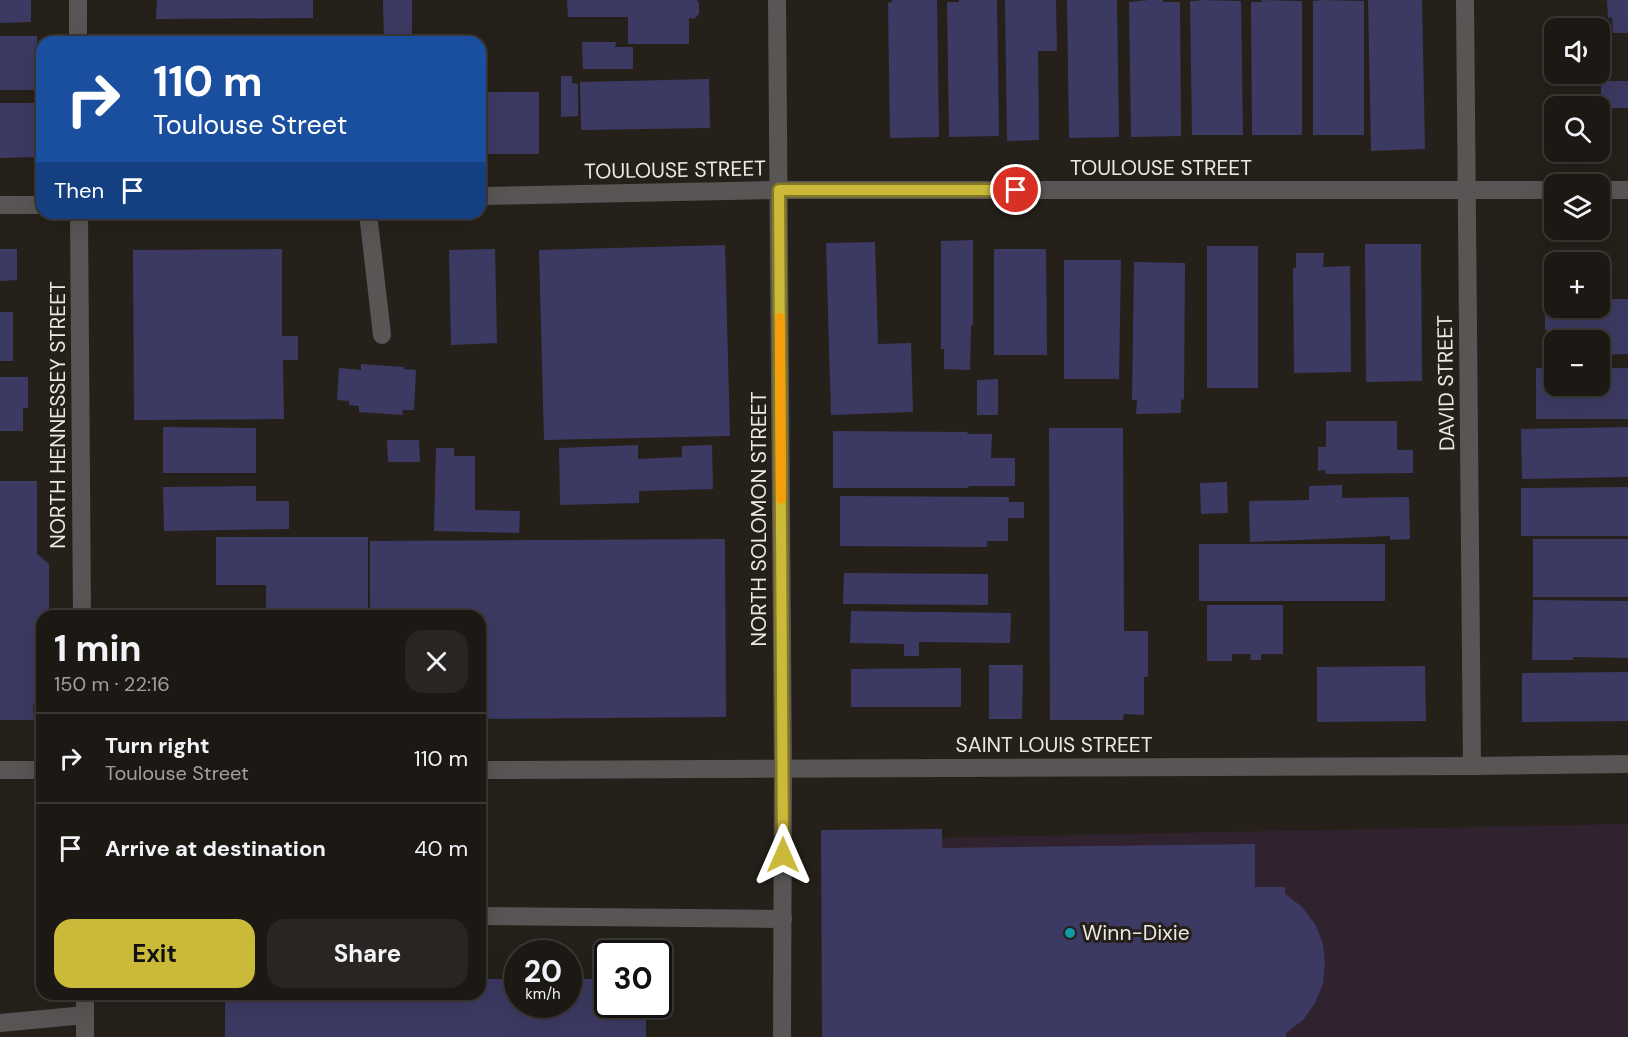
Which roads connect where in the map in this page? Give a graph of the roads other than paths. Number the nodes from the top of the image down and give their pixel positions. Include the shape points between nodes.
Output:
1 (78, 0) edge
2 (777, 0) edge
3 (1465, 0) edge
4 (78, 36) edge
5 (779, 190) junction
6 (1466, 190) junction
7 (1544, 190) edge
8 (1610, 190) edge
9 (1628, 190) edge
10 (486, 196) edge
11 (0, 205) edge
12 (36, 205) edge
13 (79, 219) edge
14 (369, 219) edge
15 (382, 335) dead end
16 (82, 610) edge
17 (1628, 764) edge
18 (1472, 766) junction
19 (783, 769) junction
20 (0, 770) edge
21 (36, 770) edge
22 (486, 770) edge
23 (486, 916) edge
24 (783, 919) junction
25 (85, 1000) edge
26 (85, 1015) junction
27 (0, 1023) edge
28 (85, 1037) edge
29 (782, 1037) edge

1 - 4 street
2 - 5 street, NORTH SOLOMON STREET
3 - 6 street, DAVID STREET
5 - 6 street, TOULOUSE STREET
5 - 10 street, TOULOUSE STREET
5 - 19 street, NORTH SOLOMON STREET
6 - 7 street, TOULOUSE STREET
6 - 18 street, DAVID STREET
8 - 9 street
11 - 12 street
13 - 16 street, NORTH HENNESSEY STREET
14 - 15 street
17 - 18 street, SAINT LOUIS STREET
18 - 19 street, SAINT LOUIS STREET
19 - 22 street, SAINT LOUIS STREET
19 - 24 street, NORTH SOLOMON STREET
20 - 21 street
23 - 24 street
24 - 29 street, NORTH SOLOMON STREET
25 - 26 street
26 - 27 street
26 - 28 street

